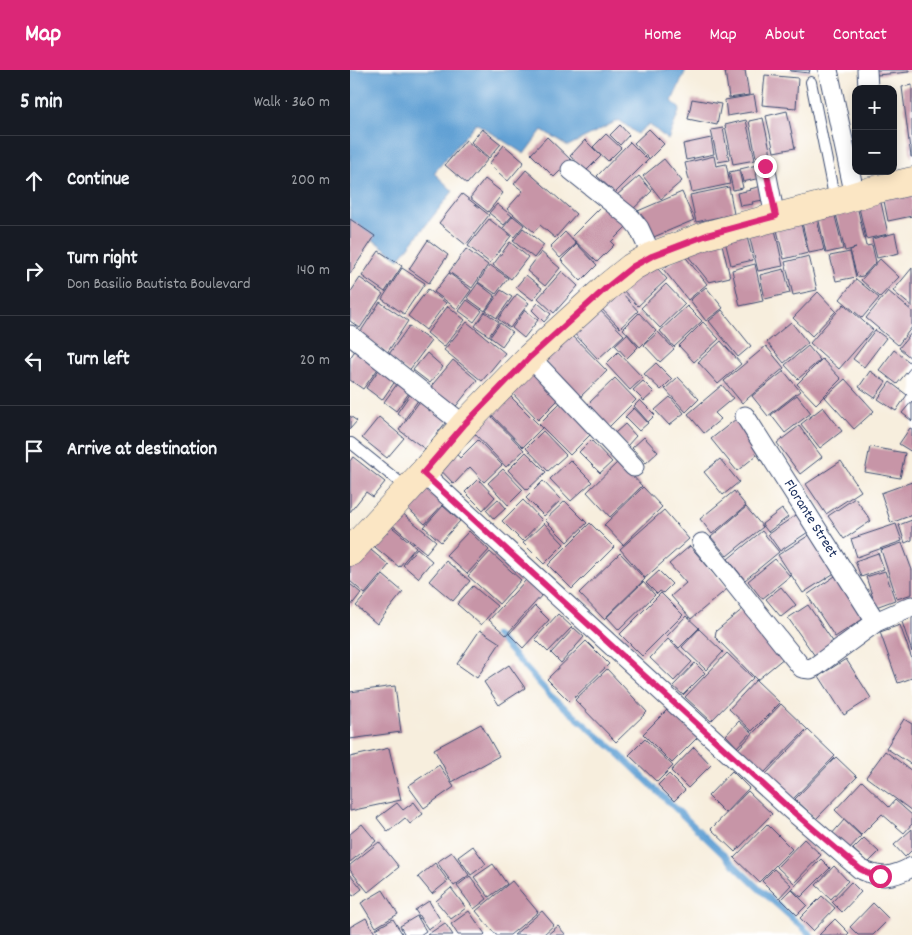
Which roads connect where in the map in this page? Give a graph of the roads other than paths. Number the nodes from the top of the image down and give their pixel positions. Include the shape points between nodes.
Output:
1 (828, 70) edge
2 (867, 70) edge
3 (811, 82) dead end
4 (868, 85) edge
5 (765, 166) dead end
6 (571, 170) dead end
7 (912, 182) edge
8 (859, 190) edge
9 (776, 216) junction
10 (652, 256) junction
11 (350, 335) edge
12 (530, 357) junction
13 (745, 416) dead end
14 (464, 425) junction
15 (351, 444) edge
16 (634, 467) dead end
17 (415, 481) junction
18 (354, 540) edge
19 (702, 543) dead end
20 (912, 606) edge
21 (876, 622) junction
22 (912, 866) edge

1 - 8 street
2 - 4 street
3 - 8 lane
5 - 9 street
6 - 10 street via 631,218
7 - 8 main road
8 - 9 main road
9 - 10 main road via 707,235
10 - 12 main road via 612,283
11 - 14 street
12 - 14 main road
12 - 16 street
13 - 21 street, Florante Street
14 - 17 main road
15 - 17 lane
17 - 18 main road
17 - 22 street via 860,869 886,876
19 - 21 street via 802,668 816,666
20 - 21 street

